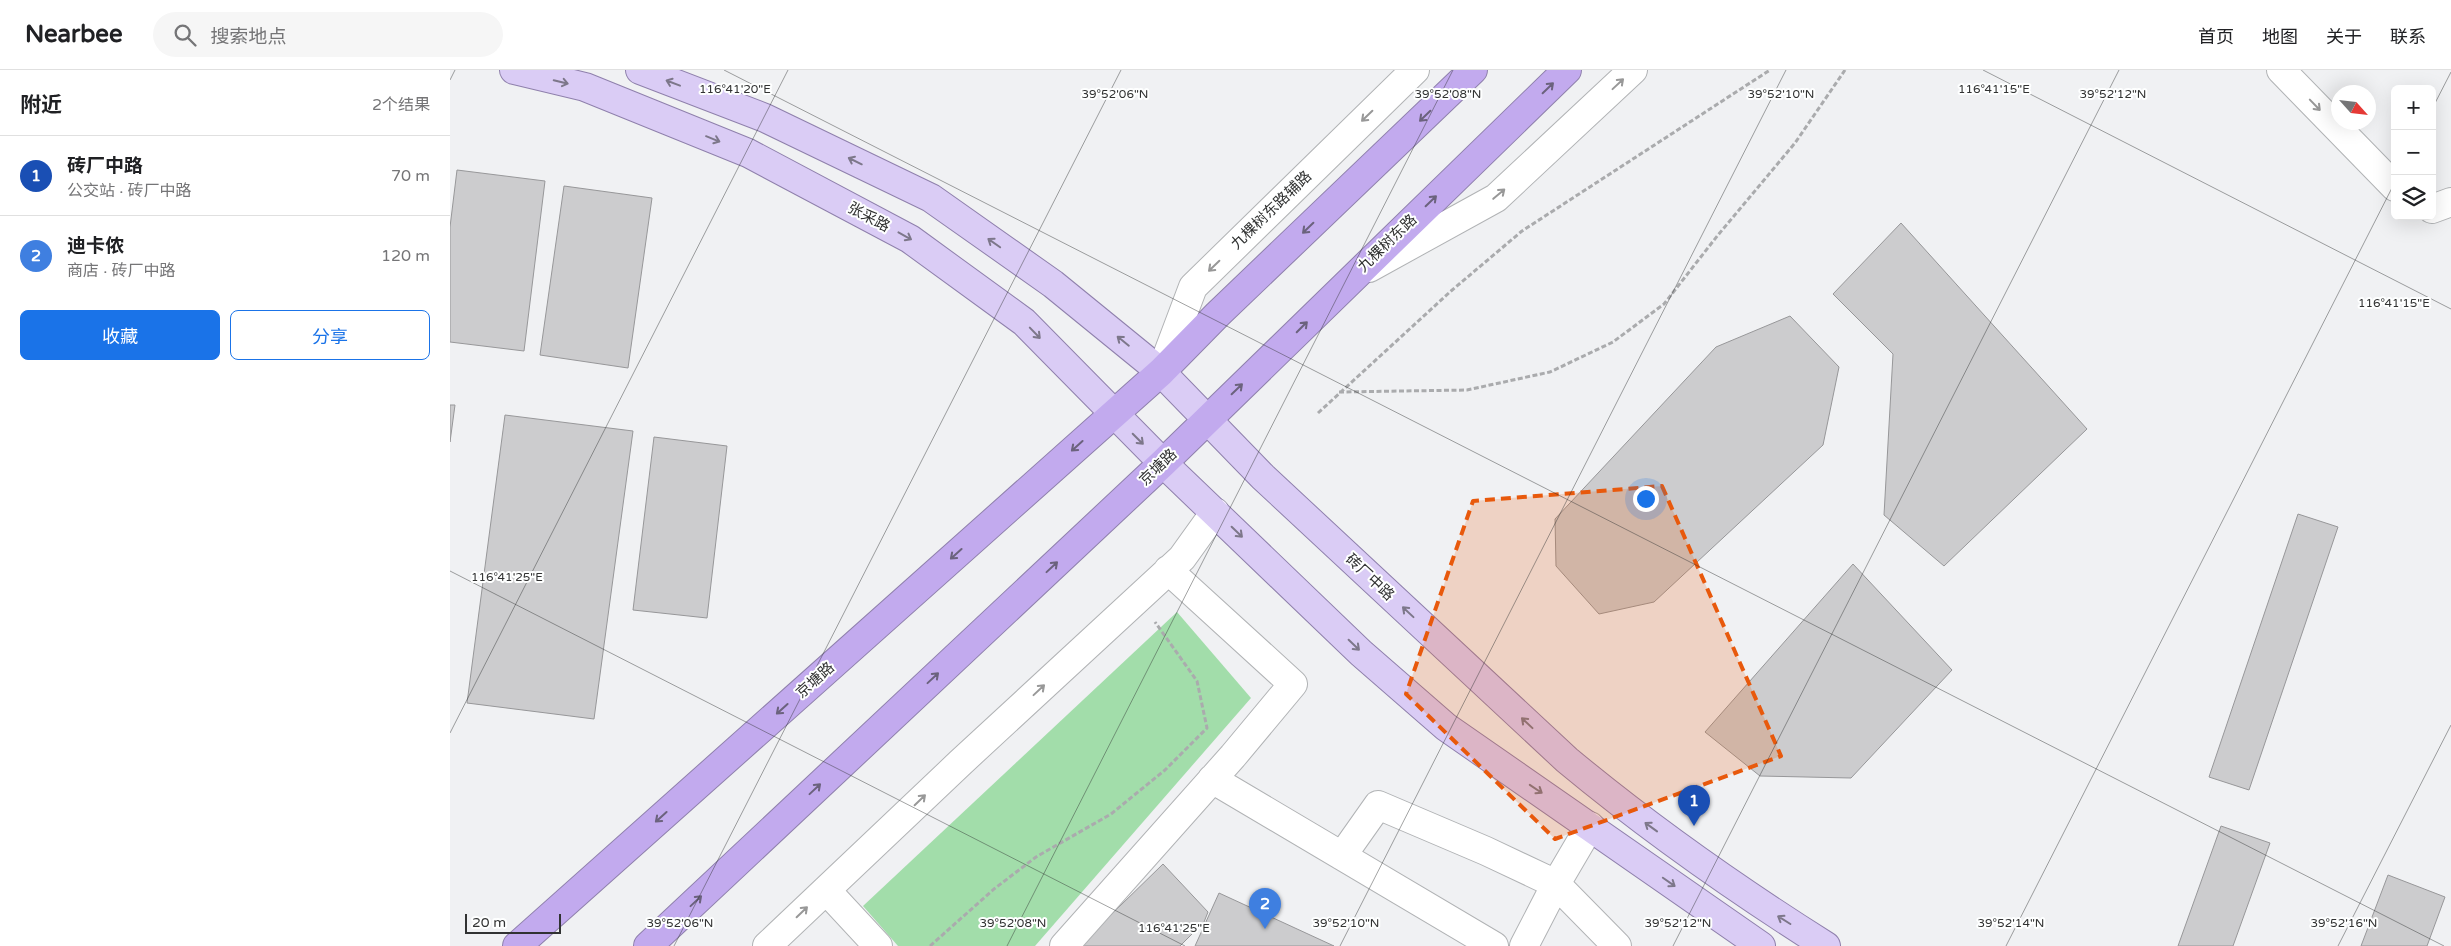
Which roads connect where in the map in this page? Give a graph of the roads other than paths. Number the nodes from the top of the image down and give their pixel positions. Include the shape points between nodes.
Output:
1 (514, 70) edge
2 (640, 70) edge
3 (1415, 70) edge
4 (1473, 70) edge
5 (1566, 70) edge
6 (1633, 70) edge
7 (2281, 70) edge
8 (2391, 183) edge
9 (2451, 202) edge
10 (2436, 208) edge
11 (1350, 279) junction
12 (1161, 372) junction
13 (1114, 414) junction
14 (1208, 418) junction
15 (1163, 463) junction
16 (1215, 512) junction
17 (1168, 570) junction
18 (1212, 780) junction
19 (1590, 826) junction
20 (1342, 856) junction
21 (1556, 884) junction
22 (826, 890) junction
23 (517, 946) edge
24 (648, 946) edge
25 (767, 946) edge
26 (878, 946) edge
27 (1064, 946) edge
28 (1494, 946) edge
29 (1524, 946) edge
30 (1617, 946) edge
31 (1760, 946) edge
32 (1826, 946) edge

1 -> 13 main road, 张采路 via 585,87 748,153 910,239 1024,322
12 -> 2 main road via 1053,284 931,198 765,118
3 -> 12 street, 九棵树东路辅路 via 1193,287
4 -> 12 highway
11 -> 5 highway, 九棵树东路
11 -> 6 street via 1496,198
7 -> 8 street
9 - 10 street
14 -> 11 highway, 九棵树东路
12 - 13 highway
12 - 14 main road
13 -> 15 main road, 张采路
13 -> 23 highway, 京塘路
14 - 15 highway, 京塘路
32 -> 14 main road, 砖厂中路 via 1734,888 1616,801 1567,760 1263,477
15 - 16 main road
24 -> 15 highway, 京塘路
16 - 17 street via 1182,558
16 -> 19 main road via 1361,652 1446,727
17 - 18 street via 1293,684
22 -> 17 street
18 - 20 street
18 - 27 street
19 - 21 street
19 -> 31 main road
20 - 21 street via 1378,804
20 - 28 street
21 - 29 street
21 - 30 street
25 -> 22 street
22 - 26 street

